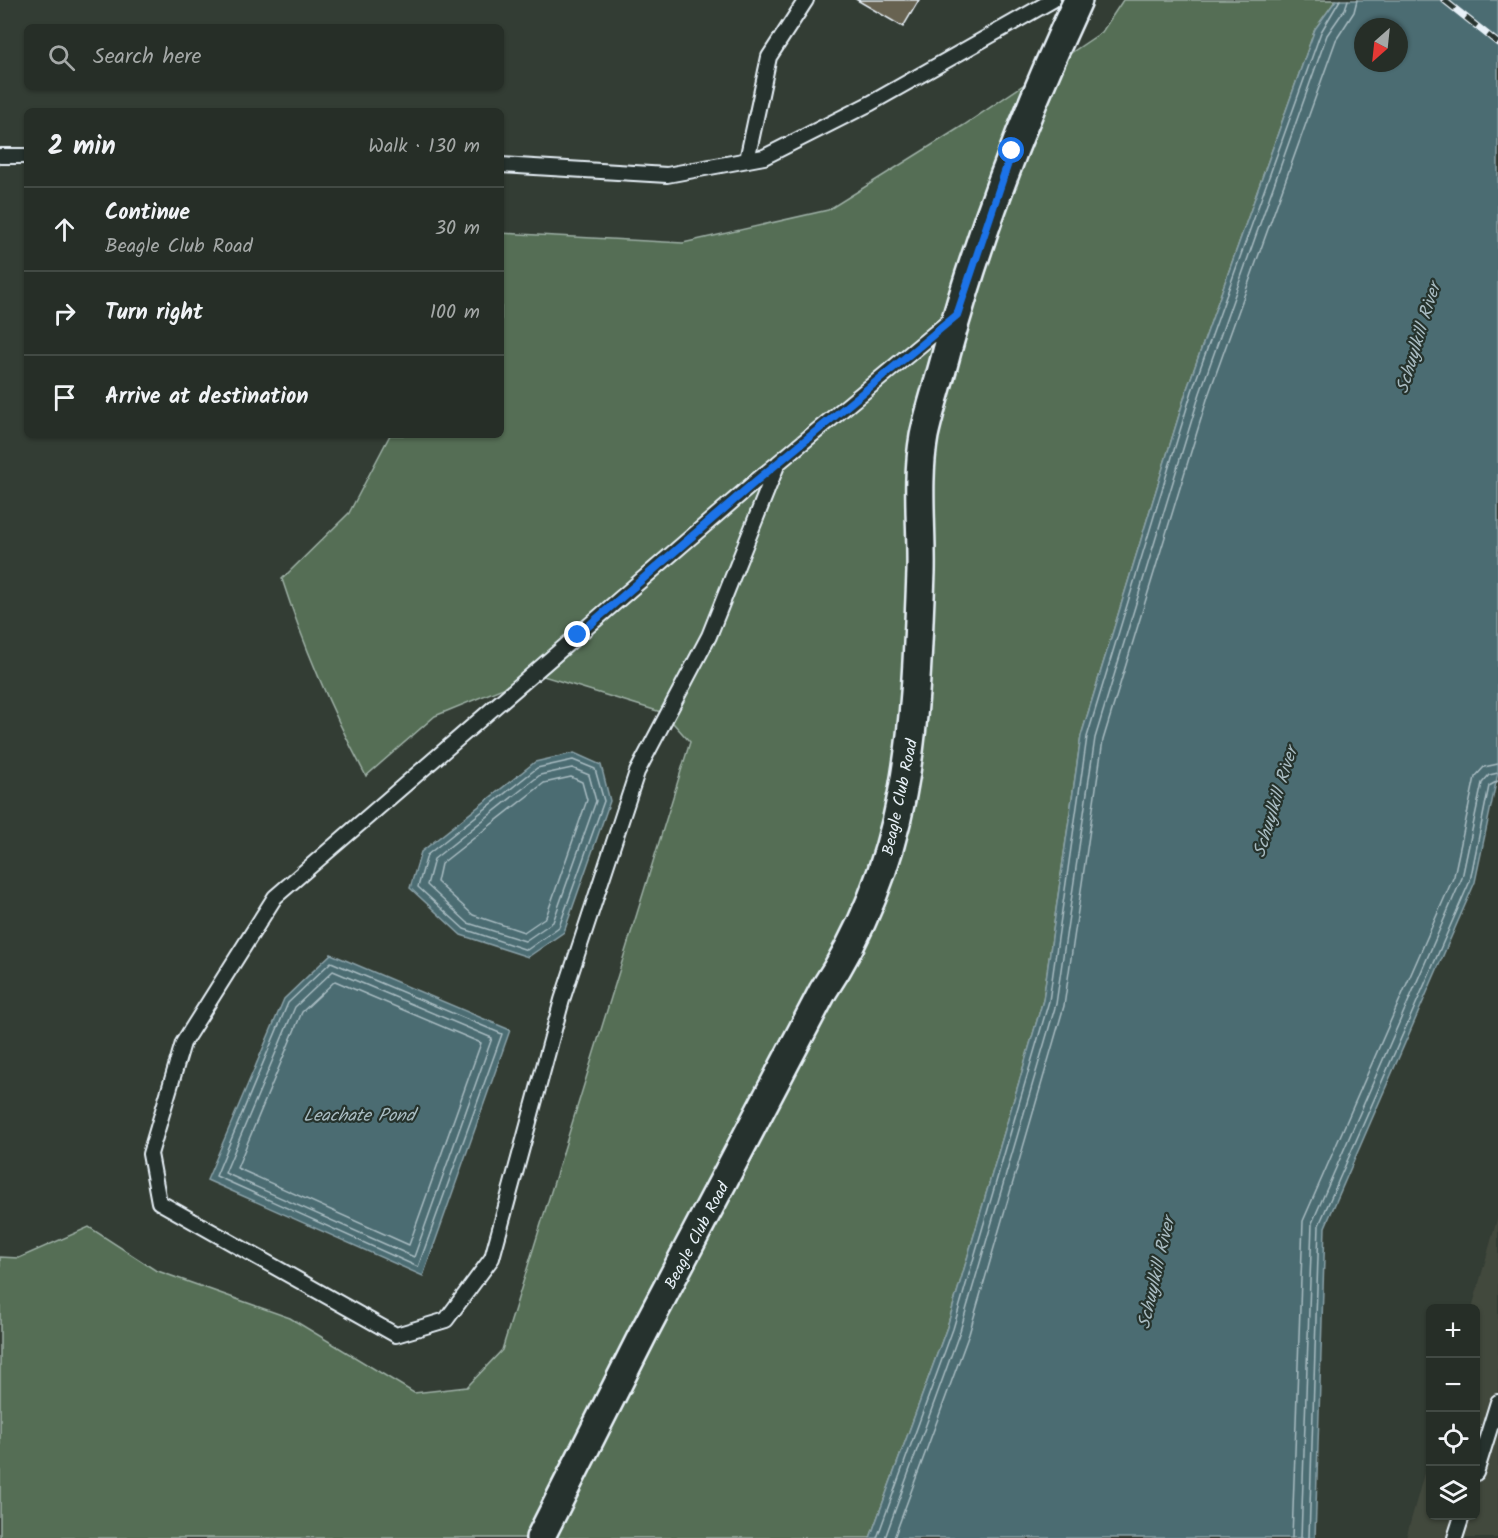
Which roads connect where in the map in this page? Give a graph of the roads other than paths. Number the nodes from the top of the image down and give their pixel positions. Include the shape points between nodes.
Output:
1 (806, 0) edge
2 (1053, 0) edge
3 (1078, 0) edge
4 (0, 156) edge
5 (24, 156) edge
6 (747, 160) junction
7 (504, 165) edge
8 (957, 315) junction
9 (778, 463) junction
10 (1498, 1402) edge
11 (1478, 1466) edge
12 (1460, 1520) edge
13 (540, 1538) edge
14 (1455, 1538) edge

1 - 6 lane via 769,57
2 - 6 lane via 871,103 764,157
3 - 8 street, Beagle Club Road via 1012,151
4 - 5 lane
6 - 7 lane via 667,175
8 - 9 lane
8 - 13 street, Beagle Club Road via 924,436 915,710 892,844 854,936 644,1332
9 - 9 lane via 275,897 183,1043 150,1154 159,1202 396,1335 446,1320 492,1258 562,1000 637,771 709,636
10 - 11 lane
12 - 14 lane

